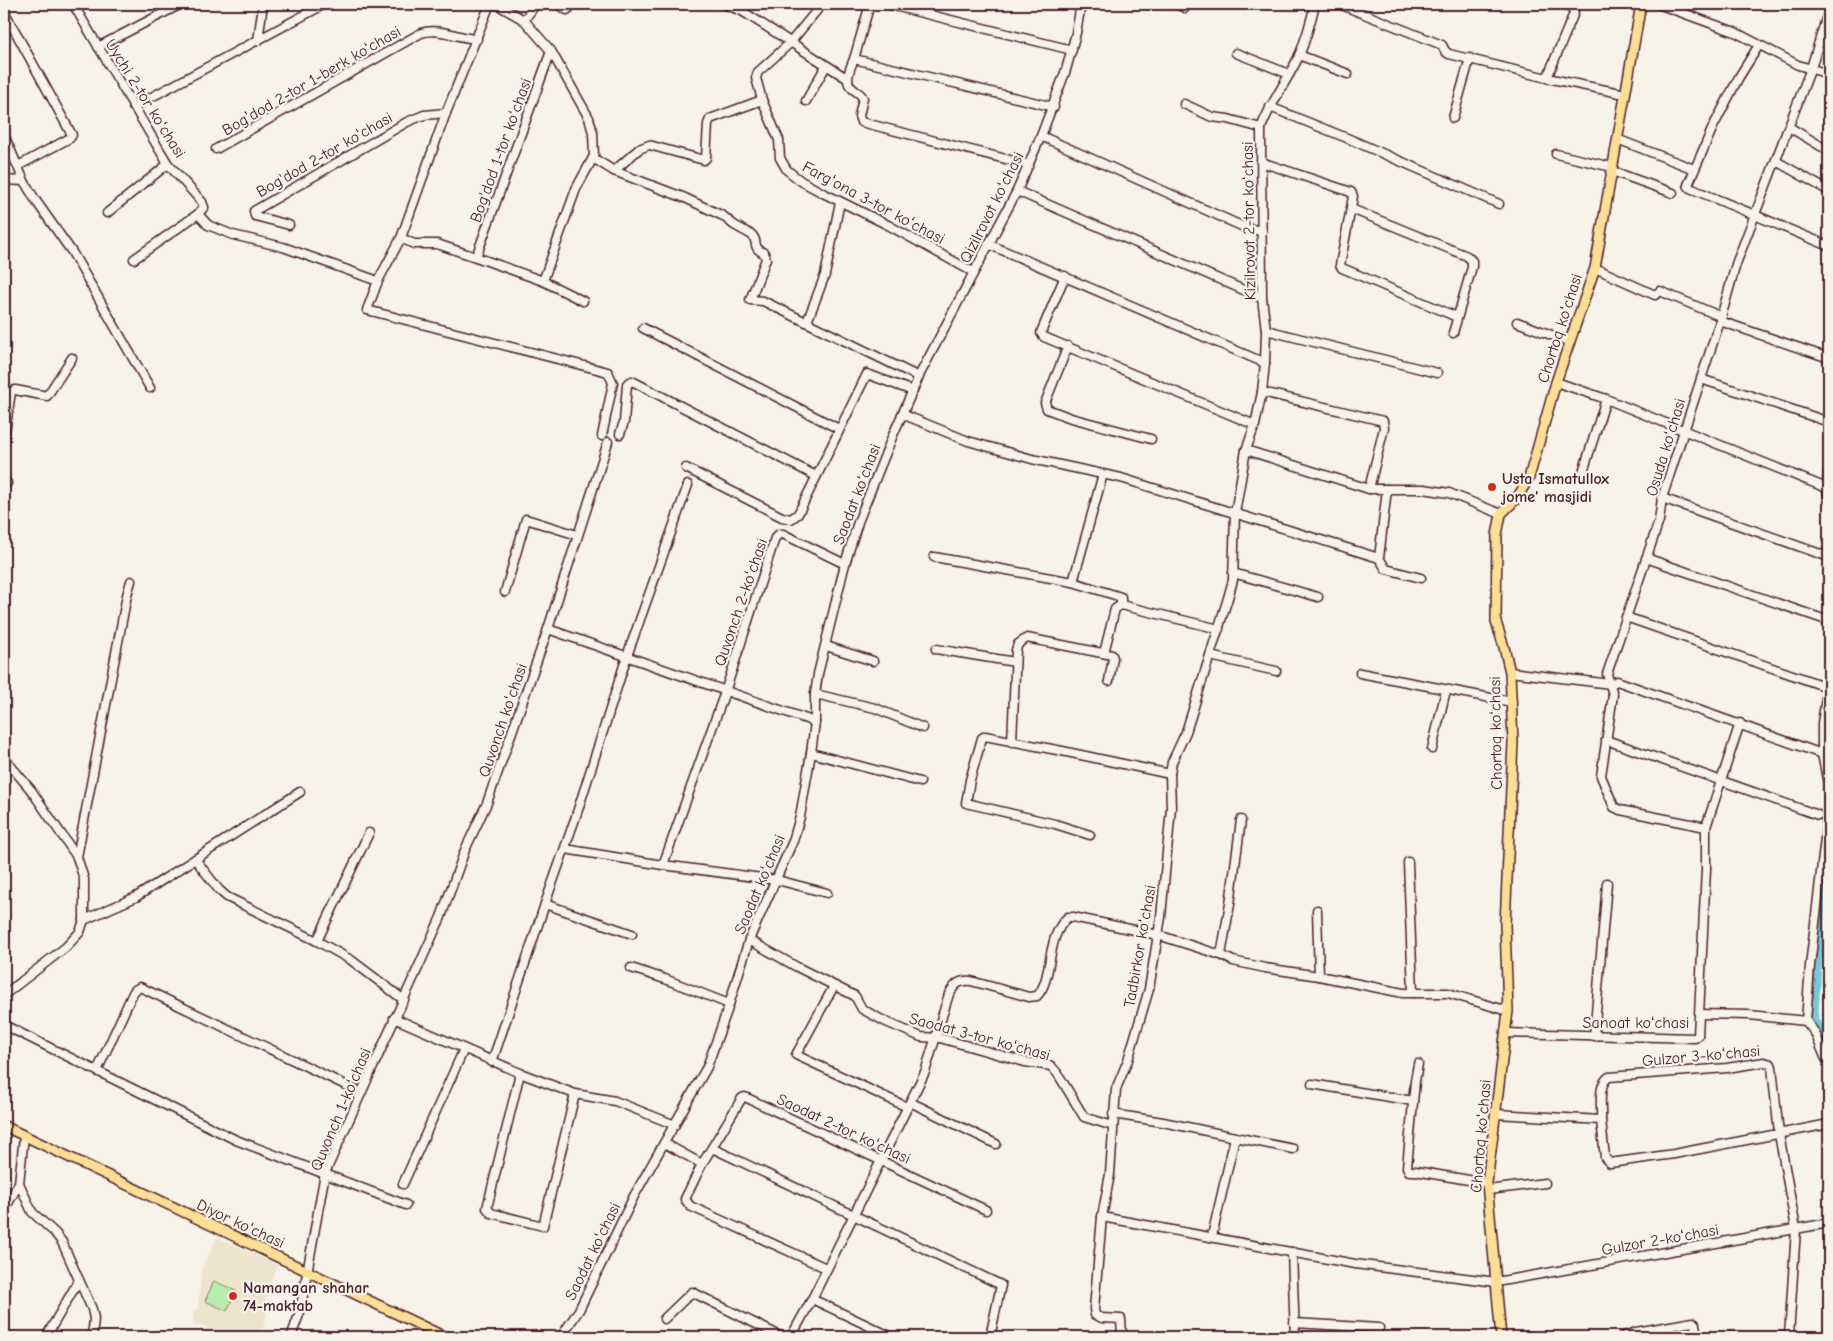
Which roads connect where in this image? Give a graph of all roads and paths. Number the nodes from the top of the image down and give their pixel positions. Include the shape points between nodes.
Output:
1 (73, 4) edge
2 (181, 4) edge
3 (263, 4) edge
4 (325, 4) edge
5 (490, 4) edge
6 (496, 4) edge
7 (536, 4) edge
8 (557, 4) edge
9 (574, 4) edge
10 (724, 4) edge
11 (822, 4) edge
12 (870, 4) edge
13 (886, 4) edge
14 (1081, 4) edge
15 (1176, 4) edge
16 (1315, 4) edge
17 (1339, 4) edge
18 (1564, 4) edge
19 (1641, 4) edge
20 (1658, 4) edge
21 (1185, 8) dead end
22 (1829, 9) edge
23 (4, 11) edge
24 (524, 20) junction
25 (477, 39) junction
26 (258, 40) junction
27 (790, 43) junction
28 (1759, 45) junction
29 (98, 47) junction
30 (1072, 50) junction
31 (551, 51) junction
32 (1236, 53) dead end
33 (1299, 55) junction
34 (1470, 58) junction
35 (854, 59) junction
36 (826, 66) junction
37 (1811, 68) junction
38 (1289, 74) junction
39 (1348, 74) dead end
40 (1829, 74) edge
41 (1547, 78) junction
42 (848, 79) junction
43 (1625, 94) junction
44 (762, 100) junction
45 (806, 102) dead end
46 (1184, 104) dead end
47 (133, 107) junction
48 (1054, 107) junction
49 (1270, 107) junction
50 (446, 113) junction
51 (1453, 118) dead end
52 (1789, 127) junction
53 (1261, 128) junction
54 (4, 134) edge
55 (1042, 136) junction
56 (1617, 139) junction
57 (216, 150) dead end
58 (1829, 151) edge
59 (1556, 154) dead end
60 (593, 158) junction
61 (1776, 161) junction
62 (1261, 162) junction
63 (168, 164) junction
64 (1029, 165) junction
65 (18, 166) junction
66 (1612, 169) junction
67 (1694, 169) junction
68 (614, 171) junction
69 (4, 180) edge
70 (24, 181) junction
71 (1829, 190) edge
72 (1017, 191) junction
73 (1673, 193) dead end
74 (840, 202) junction
75 (1499, 204) dead end
76 (1351, 208) junction
77 (107, 213) dead end
78 (198, 214) junction
79 (1756, 214) junction
80 (288, 226) dead end
81 (1262, 231) junction
82 (401, 238) junction
83 (988, 244) junction
84 (1829, 246) edge
85 (476, 257) junction
86 (134, 259) dead end
87 (1595, 268) junction
88 (973, 272) junction
89 (1064, 276) junction
90 (378, 281) junction
91 (543, 281) junction
92 (1262, 298) junction
93 (583, 301) dead end
94 (1457, 317) junction
95 (1721, 319) junction
96 (807, 322) junction
97 (1517, 322) dead end
98 (644, 328) dead end
99 (1266, 330) junction
100 (1453, 333) dead end
101 (1570, 342) junction
102 (1068, 346) junction
103 (72, 358) dead end
104 (1829, 358) edge
105 (1265, 363) junction
106 (1437, 373) dead end
107 (919, 377) junction
108 (1701, 379) junction
109 (1556, 382) junction
110 (150, 388) dead end
111 (913, 392) junction
112 (1262, 392) junction
113 (1606, 399) junction
114 (902, 414) junction
115 (1829, 422) edge
116 (1255, 425) junction
117 (839, 429) junction
118 (1684, 430) junction
119 (620, 434) dead end
120 (1151, 438) dead end
121 (4, 440) edge
122 (1246, 450) junction
123 (1829, 463) edge
124 (686, 468) dead end
125 (1583, 472) dead end
126 (1103, 474) junction
127 (816, 476) junction
128 (688, 485) dead end
129 (1828, 488) edge
130 (1369, 489) junction
131 (1387, 489) junction
132 (1662, 498) junction
133 (1829, 500) edge
134 (1235, 513) junction
135 (1501, 514) junction
136 (577, 535) junction
137 (934, 557) dead end
138 (1829, 557) edge
139 (1379, 558) junction
140 (1646, 558) junction
141 (844, 564) junction
142 (1233, 573) junction
143 (1421, 578) dead end
144 (131, 582) dead end
145 (1073, 582) junction
146 (505, 592) dead end
147 (1318, 597) dead end
148 (1121, 605) junction
149 (1626, 617) junction
150 (1829, 621) edge
151 (548, 629) junction
152 (1219, 629) junction
153 (826, 646) junction
154 (1829, 648) edge
155 (936, 649) dead end
156 (1104, 653) junction
157 (627, 656) junction
158 (1210, 656) junction
159 (873, 661) dead end
160 (1015, 662) junction
161 (1276, 671) dead end
162 (1510, 672) junction
163 (1360, 673) dead end
164 (1109, 681) dead end
165 (1611, 684) junction
166 (1827, 687) junction
167 (1446, 690) junction
168 (725, 692) junction
169 (815, 694) junction
170 (1512, 702) junction
171 (815, 722) junction
172 (1740, 723) junction
173 (923, 728) dead end
174 (1606, 740) junction
175 (1012, 742) junction
176 (1432, 750) dead end
177 (811, 753) junction
178 (1822, 754) junction
179 (4, 758) edge
180 (1170, 774) junction
181 (1721, 780) junction
182 (920, 782) dead end
183 (300, 792) dead end
184 (1818, 815) dead end
185 (1241, 820) dead end
186 (1706, 827) junction
187 (370, 832) dead end
188 (1090, 835) dead end
189 (564, 849) junction
190 (77, 857) junction
191 (195, 860) junction
192 (1408, 862) dead end
193 (663, 865) junction
194 (777, 880) junction
195 (1607, 883) dead end
196 (827, 893) dead end
197 (544, 904) junction
198 (1317, 910) dead end
199 (84, 920) junction
200 (632, 934) dead end
201 (1158, 934) junction
202 (317, 940) junction
203 (749, 940) junction
204 (1221, 955) junction
205 (631, 968) dead end
206 (1319, 976) junction
207 (834, 986) junction
208 (1413, 993) junction
209 (4, 994) edge
210 (404, 1000) junction
211 (729, 1004) junction
212 (1508, 1011) junction
213 (1700, 1014) junction
214 (394, 1018) junction
215 (1806, 1021) junction
216 (4, 1025) edge
217 (1506, 1033) junction
218 (1594, 1036) junction
219 (936, 1038) junction
220 (464, 1050) junction
221 (492, 1062) junction
222 (1829, 1062) edge
223 (1418, 1064) dead end
224 (97, 1071) junction
225 (520, 1073) junction
226 (1312, 1084) dead end
227 (360, 1092) junction
228 (575, 1094) junction
229 (1413, 1102) junction
230 (908, 1104) junction
231 (1113, 1114) junction
232 (1496, 1114) junction
233 (1602, 1120) junction
234 (1829, 1124) edge
235 (675, 1125) junction
236 (4, 1126) edge
237 (1113, 1126) junction
238 (1779, 1134) junction
239 (24, 1136) junction
240 (1235, 1137) junction
241 (664, 1143) junction
242 (996, 1144) dead end
243 (712, 1148) junction
244 (1293, 1149) dead end
245 (880, 1161) junction
246 (702, 1164) junction
247 (325, 1173) junction
248 (19, 1183) junction
249 (1545, 1183) dead end
250 (403, 1184) dead end
251 (1488, 1186) junction
252 (406, 1205) dead end
253 (986, 1210) dead end
254 (4, 1211) edge
255 (853, 1215) junction
256 (1102, 1217) junction
257 (1829, 1223) edge
258 (1796, 1229) junction
259 (1212, 1236) junction
260 (1292, 1252) junction
261 (826, 1268) junction
262 (308, 1271) junction
263 (80, 1280) junction
264 (1496, 1282) junction
265 (812, 1299) junction
266 (664, 1319) dead end
267 (1294, 1323) junction
268 (1379, 1328) dead end
269 (1789, 1336) junction
270 (46, 1337) edge
271 (92, 1337) edge
272 (291, 1337) edge
273 (446, 1337) edge
274 (561, 1337) edge
275 (782, 1337) edge
276 (791, 1337) edge
277 (892, 1337) edge
278 (990, 1337) edge
279 (1122, 1337) edge
280 (1295, 1337) edge
281 (1501, 1337) edge
282 (1622, 1337) edge
283 (1697, 1337) edge
284 (1729, 1337) edge
285 (1800, 1337) edge

1 - 29 street, Uychi 2-tor koʻchasi
2 - 29 street
3 - 26 street
4 - 26 street
5 - 25 street
6 - 24 street
7 - 24 street
8 - 9 street via 567,10
10 - 27 street via 742,11
11 - 27 street
12 - 35 street
13 - 30 street
14 - 30 street, Qizilravot koʻchasi
15 - 21 street
16 - 33 street, Kizilrovot 2-tor koʻchasi via 1312,22
17 - 34 street via 1442,45 1447,53
18 - 41 street via 1574,13
19 - 43 main road, Chortoq koʻchasi
20 - 28 street via 1734,32
22 - 37 street, Osuda koʻchasi
23 - 65 street via 72,135
24 - 31 street
25 - 50 street
25 - 57 street, Bogʼdod 2-tor 1-berk koʻchasi via 435,30 420,33
26 - 47 street
27 - 36 street
27 - 44 street, Fargʻona 3-tor koʻchasi via 758,72 756,78
28 - 37 street
28 - 67 street via 1712,127
29 - 47 street, Uychi 2-tor koʻchasi
30 - 48 street, Qizilravot koʻchasi
31 - 60 street via 590,118 595,147
31 - 85 street, Bog'dod 1-tor koʻchasi
32 - 38 street
33 - 38 street, Kizilrovot 2-tor koʻchasi
33 - 39 street
34 - 41 street
34 - 51 street
35 - 42 street
35 - 48 street
36 - 42 street
36 - 45 street
37 - 40 street
37 - 52 street, Osuda koʻchasi
38 - 49 street, Kizilrovot 2-tor koʻchasi
41 - 43 street
42 - 64 street via 850,87 863,98 859,116 865,124
43 - 56 main road, Chortoq koʻchasi
44 - 68 street via 710,119 704,160 649,145 639,149
44 - 74 street, Fargʻona 3-tor koʻchasi via 779,140 784,168
46 - 53 street via 1212,117
47 - 63 street, Uychi 2-tor koʻchasi
48 - 55 street, Qizilravot koʻchasi
49 - 53 street, Kizilrovot 2-tor koʻchasi
49 - 75 street
50 - 80 street, Bog'dod 2-tor koʻchasi via 424,115 408,122 254,211 255,216
50 - 82 street
52 - 58 street
52 - 61 street, Osuda koʻchasi
53 - 62 street, Kizilrovot 2-tor koʻchasi
54 - 65 street
55 - 64 street, Qizilravot koʻchasi
55 - 81 street via 1246,228
56 - 66 main road, Chortoq koʻchasi
56 - 67 street
59 - 66 street
60 - 68 street
60 - 91 street via 576,190
61 - 71 street
61 - 79 street, Osuda koʻchasi
62 - 76 street via 1351,192
62 - 81 street, Kizilrovot 2-tor koʻchasi
63 - 77 street
63 - 78 street, Uychi 2-tor koʻchasi via 204,205
64 - 72 street, Qizilravot koʻchasi
65 - 70 street
66 - 73 street
66 - 87 main road, Chortoq koʻchasi
67 - 79 street via 1689,187
68 - 96 street via 685,198 723,216 752,235 755,246 766,259 750,300 763,301
69 - 70 street
70 - 110 street via 72,252
72 - 83 street, Qizilravot koʻchasi
72 - 92 street
74 - 88 street, Fargʻona 3-tor koʻchasi
74 - 96 street via 825,275
76 - 94 street via 1342,268
76 - 94 street via 1467,256 1472,261
78 - 86 street
78 - 90 street via 208,225 233,235 283,247
79 - 84 street
79 - 95 street, Osuda koʻchasi via 1736,264
81 - 92 street, Kizilrovot 2-tor koʻchasi
82 - 85 street via 414,244 437,244
82 - 90 street
83 - 88 street, Qizilravot koʻchasi
83 - 89 street
85 - 91 street
87 - 95 street via 1655,294 1660,291
87 - 101 main road, Chortoq koʻchasi
88 - 107 street, Qizilravot koʻchasi
89 - 102 street via 1041,333
89 - 105 street
90 - 136 street, Quvonch koʻchasi via 367,310 608,372 613,383 605,439
91 - 93 street
92 - 99 street, Kizilrovot 2-tor koʻchasi
94 - 100 street
95 - 104 street
95 - 108 street, Osuda koʻchasi
96 - 107 street
97 - 101 street
98 - 117 street
99 - 105 street, Kizilrovot 2-tor koʻchasi
99 - 106 street
101 - 109 main road, Chortoq koʻchasi
102 - 116 street
102 - 120 street via 1045,403 1046,409
103 - 121 street via 47,396 12,392
105 - 112 street, Kizilrovot 2-tor koʻchasi
107 - 111 street, Qizilravot koʻchasi
108 - 115 street
108 - 118 street, Osuda koʻchasi
109 - 113 street
109 - 135 main road, Chortoq koʻchasi via 1529,478 1518,498
111 - 114 street, Qizilravot koʻchasi
111 - 117 street via 867,374
112 - 116 street, Kizilrovot 2-tor koʻchasi
112 - 130 street via 1383,421
113 - 118 street
113 - 125 street
114 - 126 street via 968,441
114 - 141 street, Saodat koʻchasi
116 - 122 street, Kizilrovot 2-tor koʻchasi
117 - 127 street
118 - 129 street
118 - 132 street, Osuda koʻchasi
119 - 127 street via 627,384 632,381
122 - 130 street
122 - 134 street, Tadbirkor koʻchasi
123 - 129 street
124 - 127 street via 787,519 798,514
126 - 134 street
126 - 145 street
128 - 157 street
129 - 133 street
130 - 131 street
131 - 135 street via 1437,490
131 - 139 street
132 - 138 street
132 - 140 street, Osuda koʻchasi via 1659,521
134 - 139 street
134 - 142 street, Tadbirkor koʻchasi
135 - 162 main road, Chortoq koʻchasi via 1496,535 1496,622
136 - 146 street via 526,519
136 - 151 street, Quvonch koʻchasi
137 - 145 street
139 - 143 street via 1386,569
140 - 149 street, Osuda koʻchasi
140 - 150 street
141 - 153 street, Saodat koʻchasi
141 - 168 street, Quvonch 2-koʻchasi via 783,534 777,536
142 - 147 street
142 - 152 street, Tadbirkor koʻchasi
144 - 190 street
145 - 148 street via 1121,597
148 - 152 street
148 - 156 street via 1115,610
149 - 165 street, Osuda koʻchasi via 1607,674
149 - 166 street
151 - 157 street, Quvonch 2-koʻchasi
151 - 210 street, Quvonch koʻchasi via 487,803
152 - 158 street, Tadbirkor koʻchasi
153 - 159 street
153 - 169 street, Saodat koʻchasi
154 - 166 street
155 - 160 street
156 - 160 street via 1026,638 1018,644
156 - 164 street via 1113,656
157 - 168 street, Quvonch 2-koʻchasi
157 - 189 street
158 - 161 street
158 - 180 street, Tadbirkor koʻchasi
160 - 175 street
162 - 165 street
162 - 170 main road, Chortoq koʻchasi
163 - 167 street
165 - 172 street via 1617,681
165 - 174 street, Osuda koʻchasi via 1613,695
166 - 178 street
167 - 170 street
167 - 176 street
168 - 171 street, Quvonch 2-koʻchasi
168 - 193 street, Quvonch 2-koʻchasi
169 - 171 street, Saodat koʻchasi
169 - 173 street via 880,710
170 - 212 main road, Chortoq koʻchasi via 1506,925
171 - 177 street, Saodat koʻchasi
172 - 178 street
172 - 181 street
174 - 181 street
174 - 186 street, Osuda koʻchasi via 1601,776 1616,808
175 - 180 street
175 - 188 street via 982,738 966,803
177 - 182 street
177 - 194 street, Saodat koʻchasi via 800,817
178 - 215 street via 1828,784 1827,821
179 - 190 street via 31,790
180 - 201 street, Tadbirkor koʻchasi via 1171,808
181 - 184 street
181 - 186 street
183 - 191 street
185 - 204 street
186 - 213 street
187 - 202 street
189 - 193 street
189 - 197 street
190 - 199 street via 84,879
191 - 199 street via 136,897
191 - 202 street via 219,890 228,896
192 - 208 street
193 - 194 street
194 - 196 street
194 - 203 street, Saodat koʻchasi
195 - 218 street
197 - 200 street
197 - 221 street
198 - 206 street
199 - 209 street via 80,932 66,947
201 - 204 street
201 - 219 street via 1068,917 1057,928 1042,987 1036,996 1028,997 961,980 949,994
201 - 231 street, Tadbirkor koʻchasi via 1149,989 1116,1089
202 - 210 street via 351,960
203 - 207 street, Saodat 3-tor koʻchasi
203 - 211 street, Saodat koʻchasi
204 - 206 street via 1233,961
205 - 211 street
206 - 208 street
207 - 219 street, Saodat 3-tor koʻchasi via 856,996 862,1009 884,1021 921,1037
207 - 230 street via 796,1055
208 - 212 street via 1448,993
210 - 214 street, Quvonch 1-koʻchasi
211 - 235 street, Saodat koʻchasi via 707,1067
212 - 217 main road, Chortoq koʻchasi
213 - 215 street, Sanoat koʻchasi
213 - 218 street, Sanoat koʻchasi via 1695,1038
214 - 220 street
214 - 227 street, Quvonch 1-koʻchasi
215 - 222 street
216 - 224 street
217 - 218 street, Sanoat koʻchasi
217 - 232 main road, Chortoq koʻchasi
219 - 230 street via 925,1072
219 - 237 street, Saodat 3-tor koʻchasi via 1051,1066 1084,1117
220 - 221 street
220 - 250 street
221 - 225 street
223 - 229 street
224 - 227 street via 135,990 140,987
224 - 247 street via 236,1140
225 - 228 street
225 - 228 street via 487,1208 491,1213 543,1226
226 - 229 street
227 - 247 street, Quvonch 1-koʻchasi
228 - 235 street via 615,1101
229 - 251 street via 1409,1171
230 - 242 street
230 - 245 street
231 - 237 street, Tadbirkor koʻchasi
231 - 240 street
232 - 233 street
232 - 251 main road, Chortoq koʻchasi
233 - 238 street, Gulzor 3-koʻchasi via 1605,1158 1610,1163
233 - 238 street, Gulzor 3-koʻchasi via 1602,1086 1609,1077 1764,1062 1772,1067
234 - 238 street, Gulzor 3-koʻchasi
235 - 241 street, Saodat koʻchasi
236 - 239 main road, Diyor koʻchasi
237 - 256 street, Tadbirkor koʻchasi via 1110,1174
238 - 258 street
239 - 248 street
239 - 262 main road, Diyor koʻchasi
240 - 244 street
240 - 259 street
241 - 246 street
241 - 274 street, Saodat koʻchasi via 634,1196 579,1310
243 - 245 street, Saodat 2-tor koʻchasi via 739,1101 745,1097
243 - 246 street
243 - 255 street
245 - 253 street, Saodat 2-tor koʻchasi
245 - 255 street
246 - 261 street via 685,1199 690,1206
247 - 252 street
247 - 262 street, Quvonch 1-koʻchasi
248 - 254 street
248 - 263 street via 32,1212 60,1238
249 - 251 street
251 - 264 main road, Chortoq koʻchasi
255 - 261 street
255 - 278 street via 1001,1285
256 - 259 street, Gulzor 2-koʻchasi
256 - 279 street, Tadbirkor koʻchasi via 1095,1315 1121,1319
257 - 258 street, Gulzor 2-koʻchasi
258 - 264 street, Gulzor 2-koʻchasi
258 - 269 street
259 - 260 street, Gulzor 2-koʻchasi
260 - 264 street, Gulzor 2-koʻchasi via 1355,1264
260 - 267 street
261 - 265 street
262 - 272 street, Quvonch 1-koʻchasi
262 - 273 main road, Diyor koʻchasi
263 - 270 street
263 - 271 street via 92,1309
264 - 281 main road, Chortoq koʻchasi
265 - 276 street
265 - 277 street
266 - 275 street via 692,1292
267 - 268 street
267 - 280 street
269 - 284 street
269 - 285 street
282 - 283 street via 1693,1322

